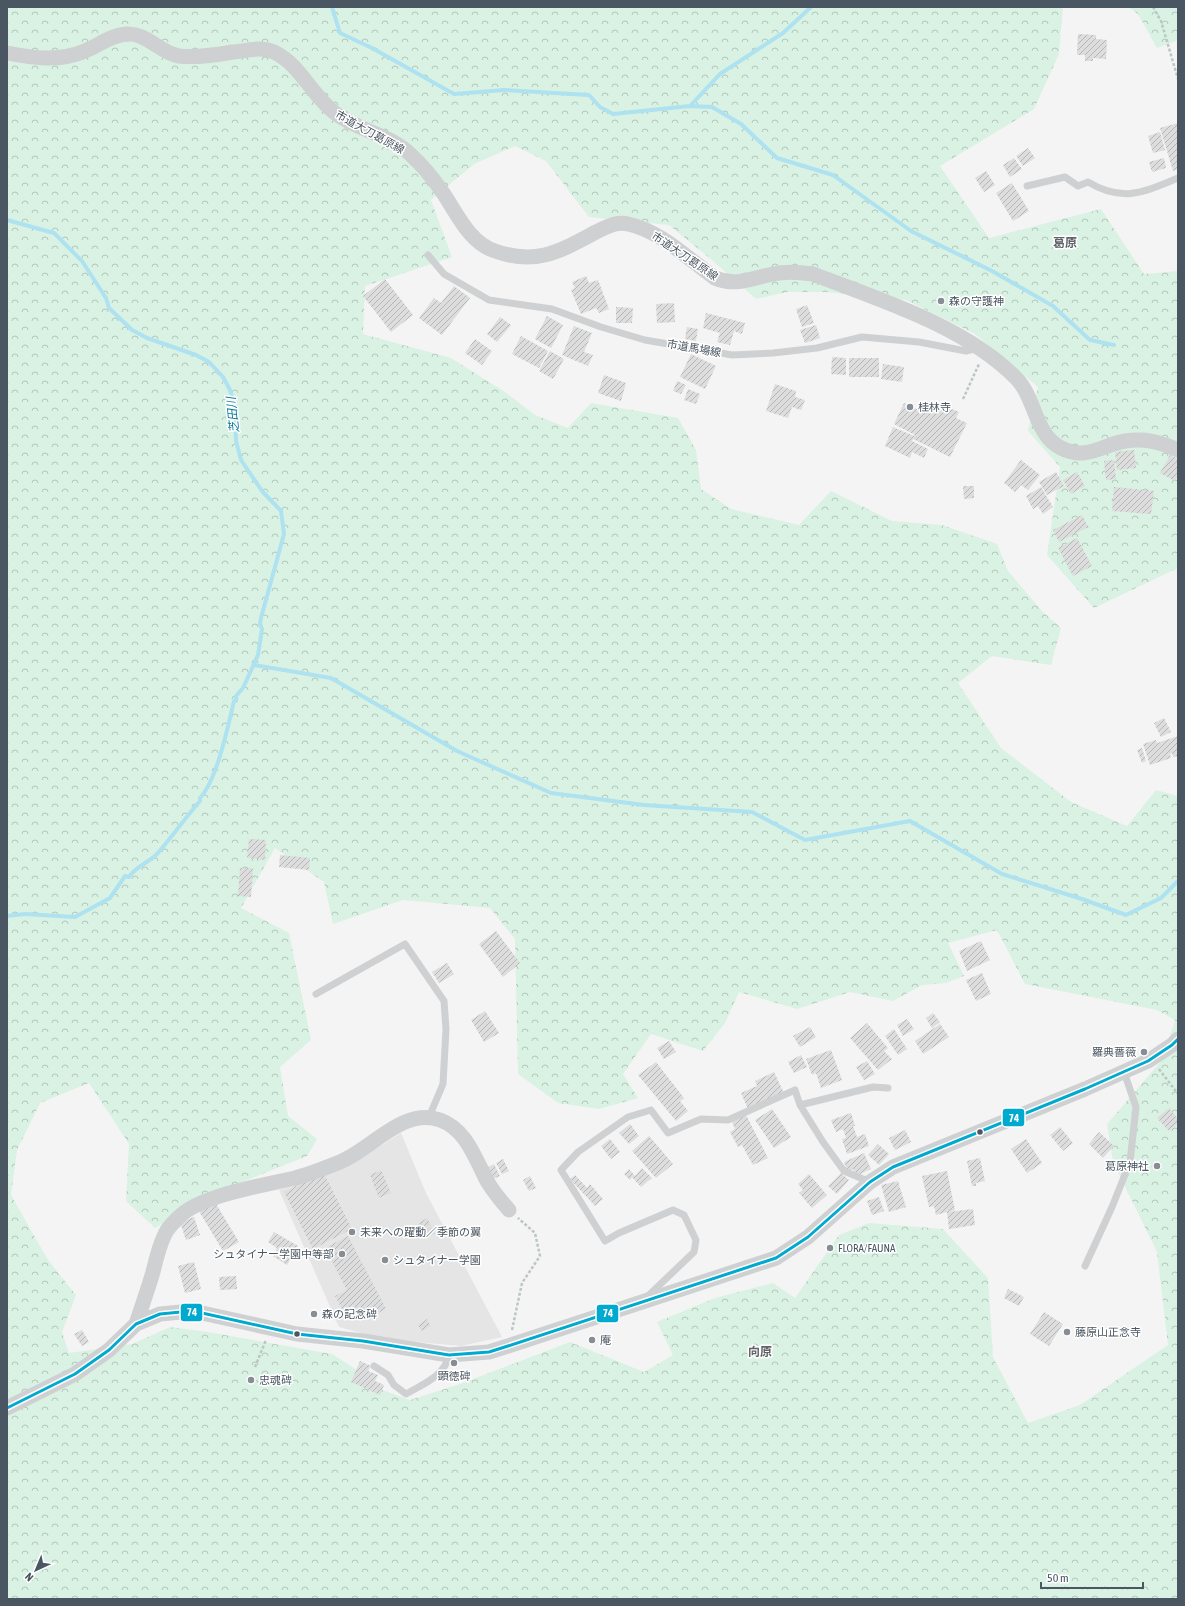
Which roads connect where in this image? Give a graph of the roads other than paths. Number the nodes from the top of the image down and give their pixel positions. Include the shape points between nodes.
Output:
1 (7, 53) edge
2 (1178, 178) edge
3 (1027, 186) dead end
4 (428, 255) dead end
5 (982, 350) junction
6 (1178, 450) edge
7 (316, 994) dead end
8 (1176, 1044) edge
9 (1124, 1072) junction
10 (888, 1088) dead end
11 (800, 1105) junction
12 (429, 1117) junction
13 (870, 1182) junction
14 (509, 1210) road end
15 (1085, 1266) dead end
16 (642, 1302) junction
17 (136, 1324) junction
18 (449, 1355) junction
19 (374, 1366) dead end
20 (7, 1408) edge

1 - 5 street, 市道大刀葛原線 via 43,59 67,57 114,36 129,34 136,34 177,55 229,53 260,48 271,51 294,66 334,113 397,144 410,154 431,177 470,233 491,250 517,257 533,258 558,252 609,225 626,223 658,236 723,282 741,282 786,272 813,274 935,323
2 - 3 lane via 1152,189 1128,195 1088,182 1078,186 1065,177
4 - 5 lane, 市道馬場線 via 444,274 489,300 552,310 645,340 732,355 818,348 862,337 919,342 966,351
5 - 6 street, 市道大刀葛原線 via 1018,379 1027,391 1042,430 1061,448 1073,452 1092,452 1125,441 1149,440
7 - 12 lane via 405,944 444,1002 446,1029 443,1084
8 - 9 street
9 - 13 street via 893,1167
9 - 15 lane via 1136,1107 1130,1162
10 - 11 lane via 873,1086
11 - 13 lane via 844,1171
11 - 16 lane via 795,1090 728,1120 701,1119 668,1134 651,1110 628,1117 578,1152 561,1170 606,1241 673,1210 684,1214 696,1240 694,1252
12 - 14 street via 449,1124 465,1139 488,1182
12 - 17 street via 408,1121 360,1152 329,1166 235,1192 194,1206 181,1215 165,1234
13 - 16 street via 808,1237 776,1258
16 - 18 street via 489,1352
17 - 18 street via 160,1314 192,1312 297,1334 363,1341
17 - 20 street via 89,1365
18 - 19 lane via 440,1374 406,1394 394,1385 388,1375

